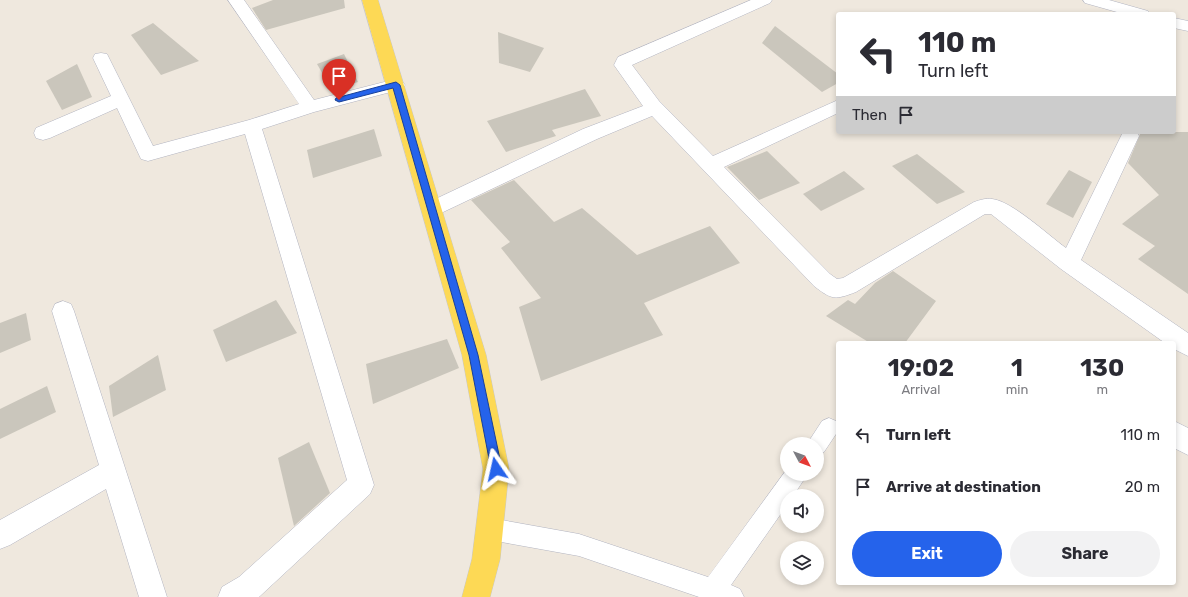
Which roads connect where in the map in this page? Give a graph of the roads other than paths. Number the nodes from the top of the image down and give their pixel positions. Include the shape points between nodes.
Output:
1 (236, 0) edge
2 (370, 0) edge
3 (764, 0) edge
4 (1091, 0) edge
5 (1141, 9) edge
6 (1176, 23) edge
7 (1188, 26) edge
8 (101, 58) dead end
9 (396, 85) junction
10 (121, 99) junction
11 (310, 107) junction
12 (836, 107) edge
13 (655, 108) junction
14 (252, 126) junction
15 (43, 133) dead end
16 (1130, 136) dead end
17 (710, 165) junction
18 (432, 209) junction
19 (1069, 263) junction
20 (64, 311) dead end
21 (1188, 346) edge
22 (829, 428) dead end
23 (1176, 434) edge
24 (823, 437) edge
25 (1188, 443) edge
26 (113, 471) junction
27 (792, 481) edge
28 (490, 529) junction
29 (0, 535) edge
30 (246, 594) edge
31 (722, 594) edge
32 (153, 597) edge
33 (476, 597) edge

1 - 11 street
2 - 9 main road
3 - 13 street via 624,61 623,65 630,77
4 - 5 street
6 - 7 street
8 - 10 street
9 - 11 street
9 - 18 main road
10 - 14 street via 148,154
10 - 15 street
11 - 14 street
12 - 17 street
13 - 17 street
13 - 18 street via 590,134
14 - 30 street via 361,485
16 - 19 street
17 - 19 street via 822,280 834,289 848,286 982,207 991,206 999,208
18 - 28 main road via 474,355 496,469
19 - 21 street
20 - 26 street
22 - 24 lane
23 - 25 street
26 - 29 street
26 - 32 street
27 - 31 lane
28 - 31 lane via 579,546
28 - 33 main road via 486,559

